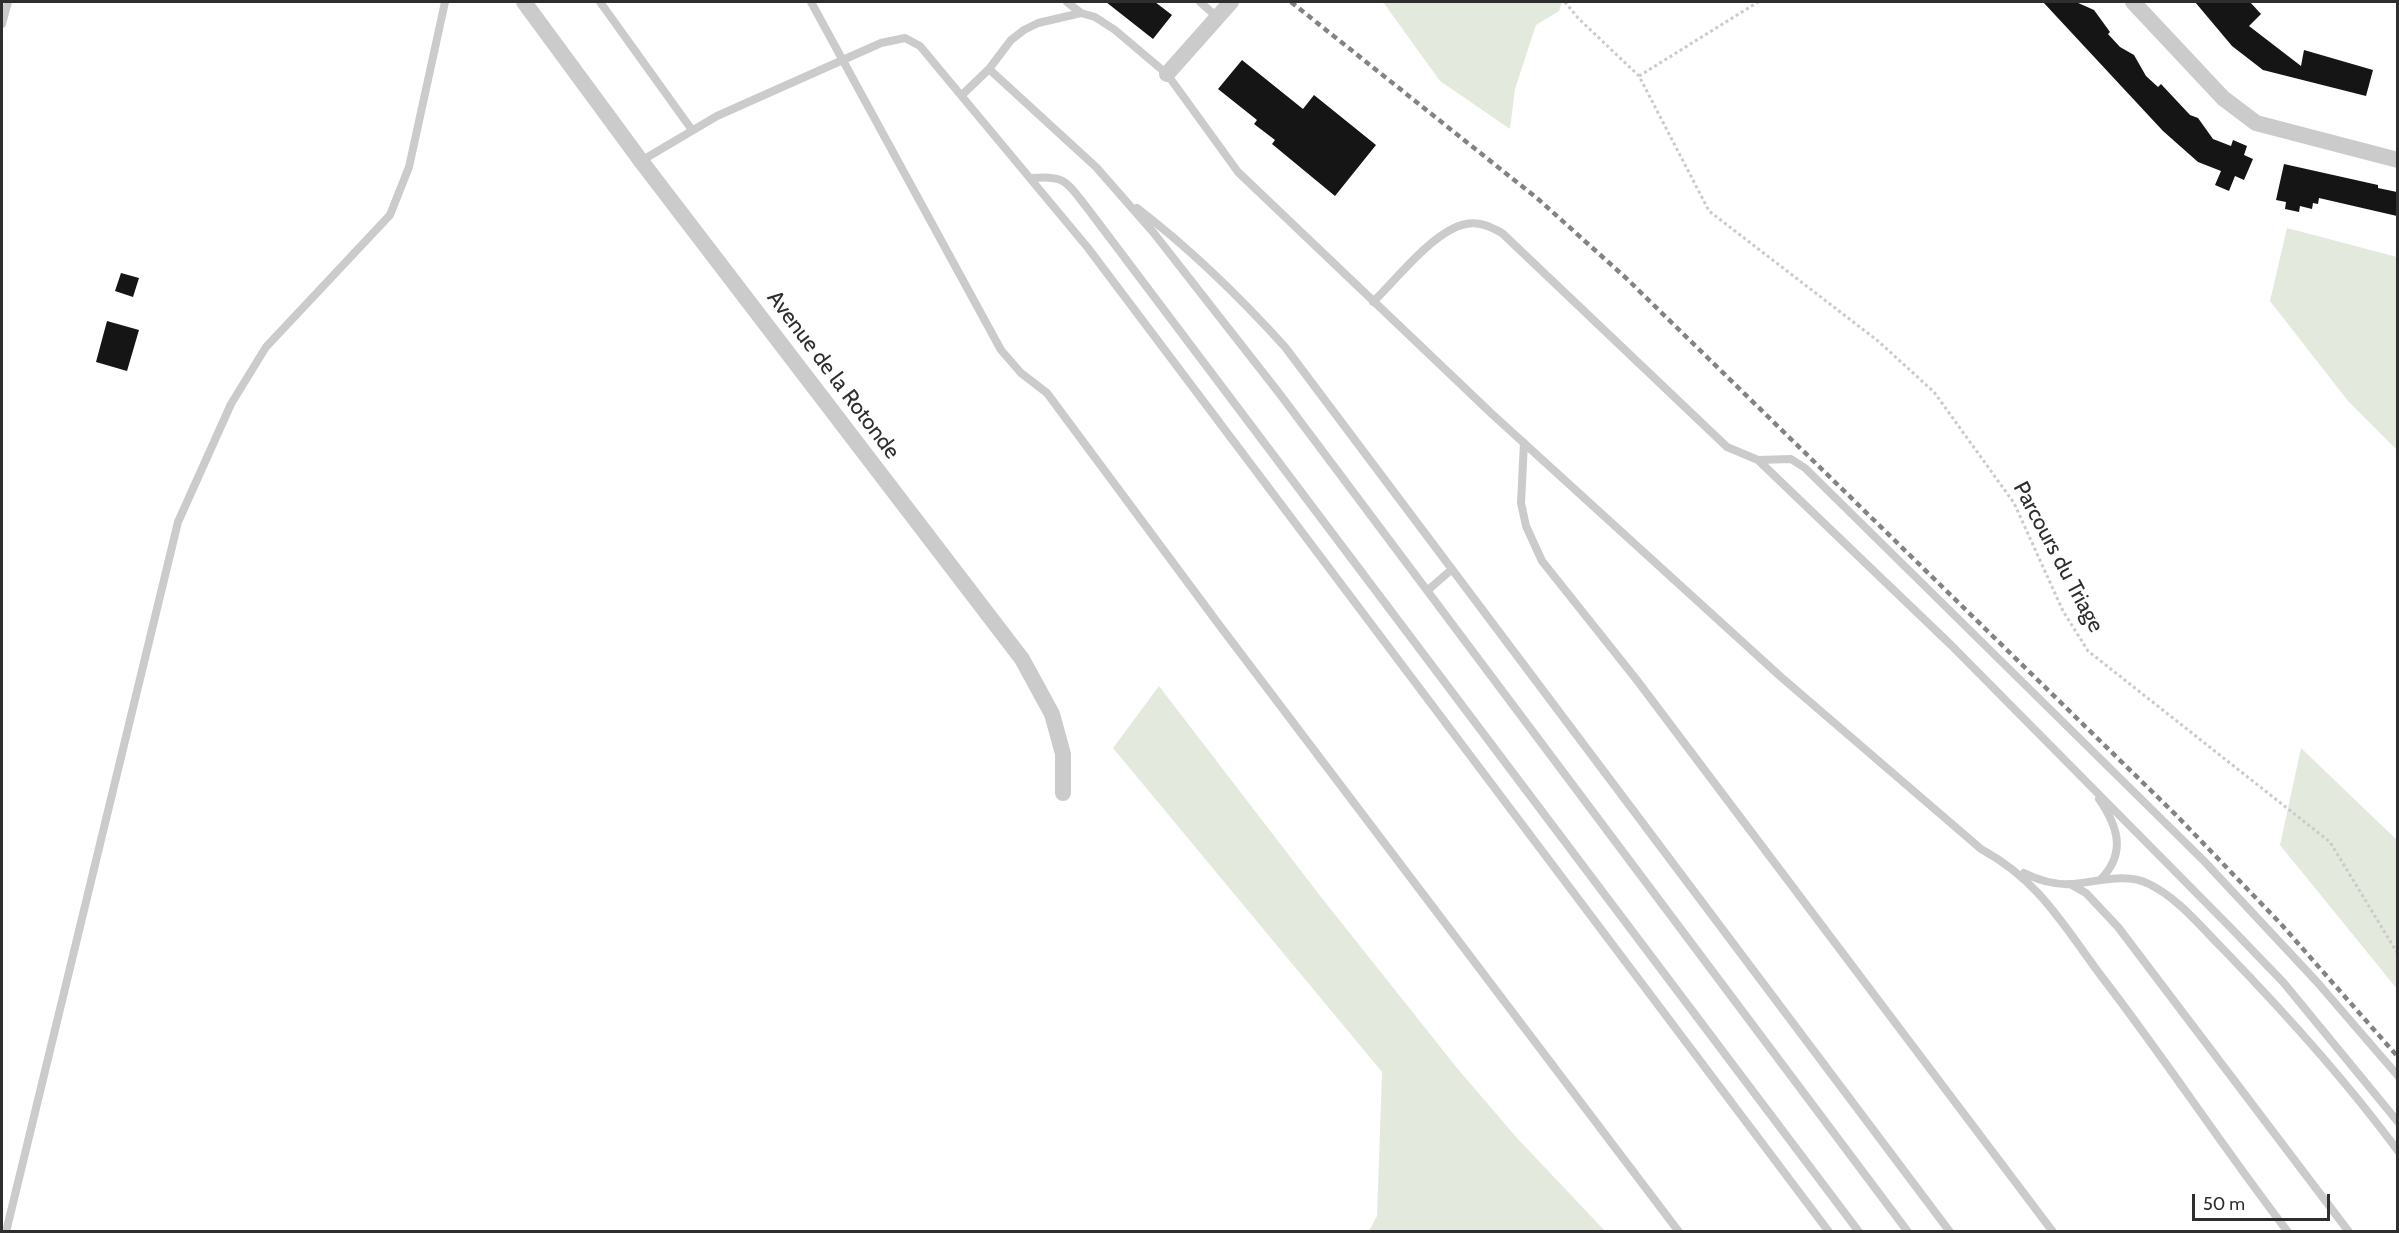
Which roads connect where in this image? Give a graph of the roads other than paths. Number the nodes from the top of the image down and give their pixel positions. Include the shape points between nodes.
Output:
1 (8, 2) edge
2 (445, 2) edge
3 (524, 2) edge
4 (600, 2) edge
5 (811, 2) edge
6 (1067, 2) edge
7 (1200, 2) edge
8 (1231, 2) edge
9 (2133, 2) edge
10 (1081, 13) junction
11 (1217, 17) junction
12 (2, 24) edge
13 (842, 60) junction
14 (989, 69) junction
15 (1167, 74) junction
16 (962, 95) junction
17 (692, 130) junction
18 (2397, 160) edge
19 (641, 161) junction
20 (1032, 178) junction
21 (1122, 196) junction
22 (1373, 302) junction
23 (1524, 443) junction
24 (1758, 460) junction
25 (1451, 570) junction
26 (1428, 590) junction
27 (2087, 781) junction
28 (1063, 793) dead end
29 (2018, 870) junction
30 (2100, 880) junction
31 (2070, 884) junction
32 (2397, 1076) edge
33 (2397, 1122) edge
34 (2397, 1151) edge
35 (6, 1232) edge
36 (1679, 1232) edge
37 (1829, 1232) edge
38 (1859, 1232) edge
39 (1908, 1232) edge
40 (1950, 1232) edge
41 (2054, 1232) edge
42 (2288, 1232) edge
43 (2349, 1232) edge

1 - 12 lane
2 - 35 lane via 409,166 390,215 267,347 231,404 178,522
3 - 19 street, Avenue de la Rotonde
4 - 17 lane
5 - 13 lane
6 - 10 lane
7 - 11 lane
8 - 11 street
9 - 18 street via 2223,98 2256,123
10 - 14 lane via 1024,30
10 - 15 lane via 1115,30
11 - 15 street
13 - 16 lane via 892,39 905,38 920,46
13 - 17 lane
13 - 36 lane via 1001,350 1047,393
14 - 16 lane
14 - 21 lane via 1096,167
15 - 22 lane via 1238,172
16 - 20 lane
17 - 19 lane
19 - 28 street, Avenue de la Rotonde via 1022,659 1052,714 1063,754
20 - 37 lane
20 - 38 lane via 1064,180 1088,208
21 - 25 lane via 1184,243 1278,339
21 - 26 lane via 1279,393
22 - 23 lane
22 - 24 lane via 1452,228 1468,224 1490,226 1502,232 1602,325 1717,439 1740,455
23 - 29 lane via 1790,685 1981,849
23 - 41 lane via 1521,503 1526,526 1542,561 1636,679
24 - 27 lane
24 - 32 lane via 1791,459 1805,468 2204,861 2317,982
25 - 26 lane
25 - 40 lane
26 - 39 lane
27 - 30 lane via 2105,807 2118,846 2117,859
27 - 33 lane via 2283,982
29 - 31 lane via 2035,878
29 - 42 lane via 2043,897
30 - 31 lane
30 - 34 lane via 2135,879 2148,883 2187,913 2313,1045
31 - 43 lane via 2086,893 2118,927

